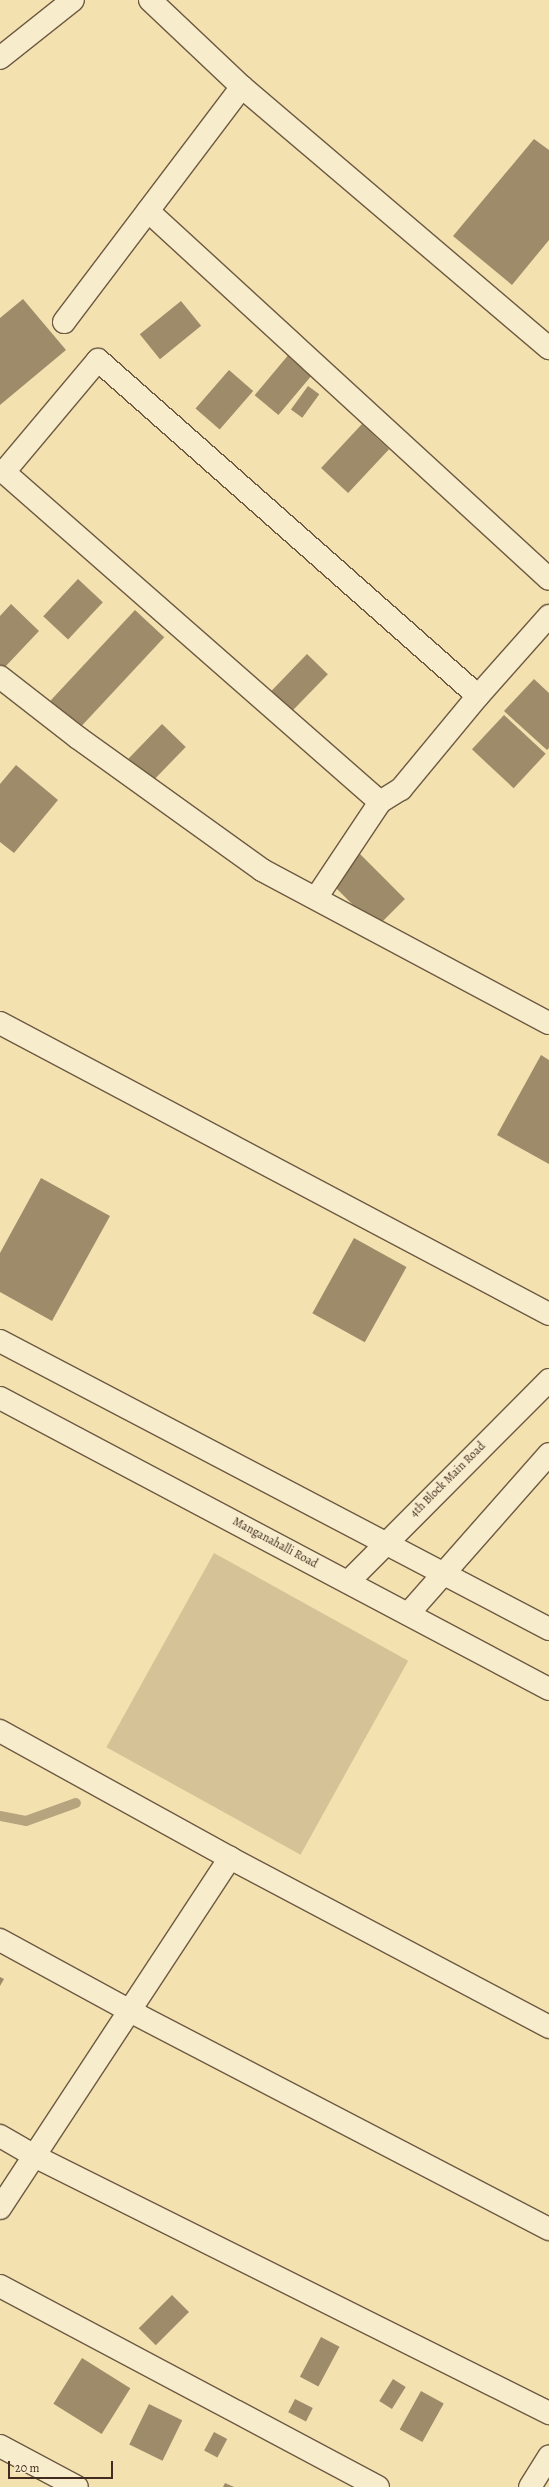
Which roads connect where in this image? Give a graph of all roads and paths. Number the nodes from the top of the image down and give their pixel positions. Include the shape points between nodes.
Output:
1 (73, 0) edge
2 (150, 0) edge
3 (0, 58) edge
4 (242, 86) junction
5 (148, 211) junction
6 (64, 322) dead end
7 (549, 348) edge
8 (549, 579) edge
9 (549, 616) edge
10 (0, 677) edge
11 (478, 696) junction
12 (380, 802) junction
13 (316, 898) junction
14 (0, 1023) edge
15 (549, 1023) edge
16 (549, 1314) edge
17 (0, 1341) edge
18 (549, 1380) edge
19 (0, 1398) edge
20 (549, 1454) edge
21 (385, 1543) junction
22 (442, 1573) junction
23 (348, 1582) junction
24 (408, 1614) junction
25 (549, 1629) edge
26 (549, 1689) edge
27 (0, 1731) edge
28 (230, 1858) junction
29 (0, 1940) edge
30 (130, 2011) junction
31 (549, 2027) edge
32 (0, 2136) edge
33 (34, 2156) junction
34 (0, 2208) edge
35 (549, 2229) edge
36 (0, 2286) edge
37 (549, 2413) edge
38 (0, 2446) edge
39 (549, 2456) edge
40 (77, 2487) edge
41 (378, 2487) edge
42 (530, 2487) edge

1 - 3 street
2 - 4 street
4 - 5 street
4 - 7 street
5 - 6 street
5 - 8 street
9 - 11 street
10 - 13 street via 77,737 262,870
11 - 12 street via 401,789
11 - 12 street via 98,360 4,472
12 - 13 street
13 - 15 street
14 - 16 street
17 - 21 street
18 - 21 street, 4th Block Main Road
19 - 23 street, Manganahalli Road
20 - 22 street
21 - 22 street
21 - 23 street, 4th Block Main Road
22 - 24 street
22 - 25 street
23 - 24 street, Manganahalli Road
24 - 26 street, Manganahalli Road
27 - 28 street
28 - 30 street
28 - 31 street
29 - 30 street
30 - 33 street
30 - 35 street
32 - 33 street
33 - 34 street
33 - 37 street
36 - 41 street
38 - 40 street
39 - 42 street

